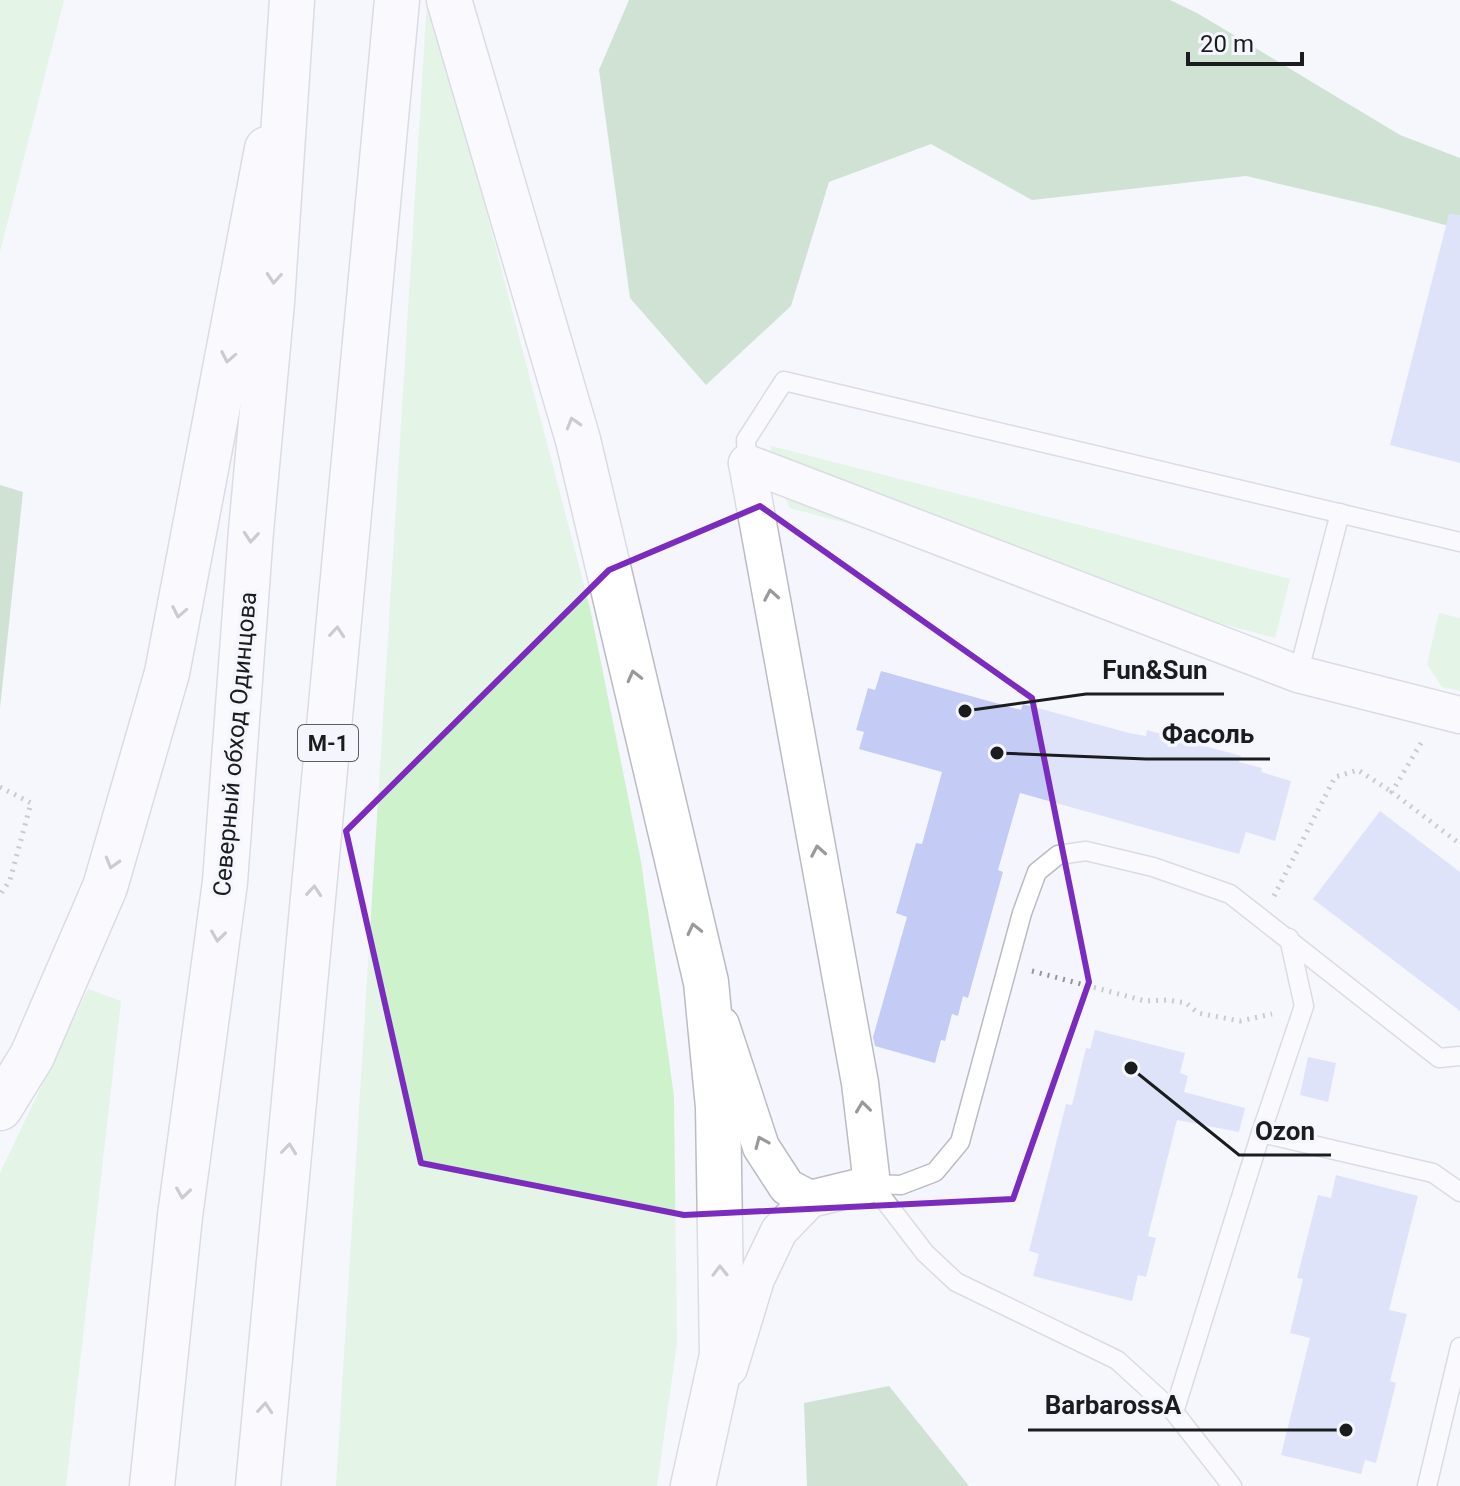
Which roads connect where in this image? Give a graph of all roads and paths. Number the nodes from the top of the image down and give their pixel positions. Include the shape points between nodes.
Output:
1 (397, 0) edge
2 (449, 0) edge
3 (291, 16) edge
4 (747, 463) junction
5 (1340, 513) junction
6 (1460, 542) edge
7 (1298, 674) junction
8 (1450, 713) edge
9 (0, 787) edge
10 (1392, 792) junction
11 (1460, 844) edge
12 (0, 895) edge
13 (1262, 918) junction
14 (1289, 938) junction
15 (1008, 964) junction
16 (706, 982) junction
17 (1304, 1006) junction
18 (1460, 1056) edge
19 (0, 1108) edge
20 (1261, 1133) junction
21 (872, 1184) junction
22 (1460, 1192) edge
23 (810, 1199) junction
24 (1459, 1351) edge
25 (1174, 1412) junction
26 (152, 1486) edge
27 (258, 1486) edge
28 (694, 1486) edge
29 (1232, 1486) edge
30 (1427, 1486) edge

27 -> 1 main road, М-1
16 -> 2 main road via 578,440
3 -> 19 main road via 167,673 105,887 32,1056
3 -> 26 main road, Северный обход Одинцова via 225,882 180,1216
4 - 5 lane via 746,440 784,381
4 - 7 street
21 -> 4 street via 860,1083
5 - 6 lane
5 - 7 lane
7 - 8 street
8 - 10 path
9 - 12 path via 31,803 10,880
10 - 11 path
10 - 13 path via 1358,770 1335,777
13 - 14 lane
13 - 15 lane via 1230,894 1196,880 1086,851 1058,855 1037,872
14 - 17 lane
14 - 18 lane via 1439,1058
15 - 17 path via 1145,1001 1186,1003 1198,1013 1240,1021
15 - 21 lane via 960,1142 935,1172 901,1185
23 -> 16 street via 787,1187 761,1147
28 -> 16 main road via 722,1355 718,1107
17 - 20 lane
20 - 22 lane via 1433,1173
20 - 25 lane
21 - 23 street
21 - 25 lane via 925,1253 956,1282 1117,1360
23 - 28 street via 779,1231 756,1279
24 - 30 lane
25 - 29 lane

